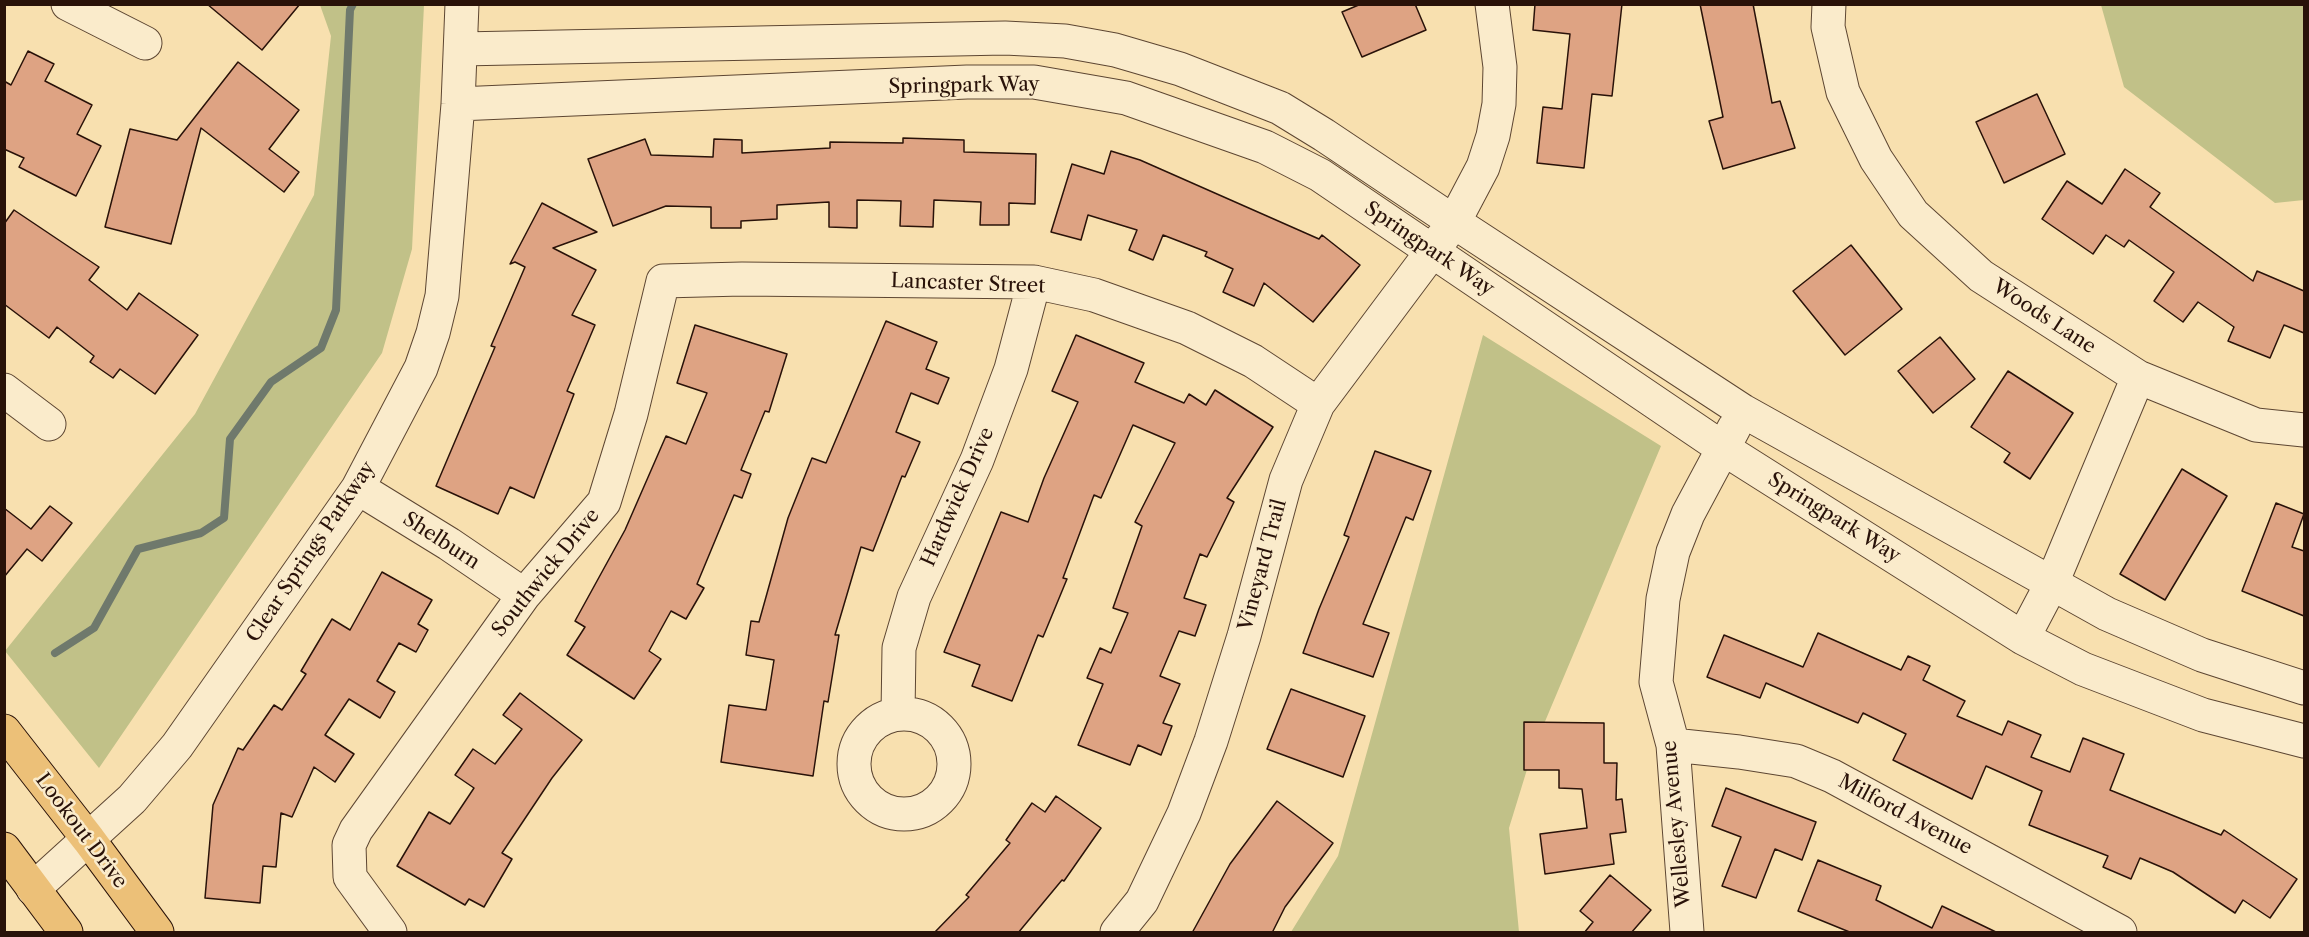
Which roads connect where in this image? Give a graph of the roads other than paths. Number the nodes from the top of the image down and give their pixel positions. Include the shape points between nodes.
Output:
1 (68, 4) edge
2 (462, 4) edge
3 (1491, 4) edge
4 (1829, 4) edge
5 (145, 43) dead end
6 (461, 49) junction
7 (458, 104) junction
8 (1454, 222) junction
9 (1433, 252) junction
10 (663, 281) joint
11 (1034, 282) junction
12 (2138, 377) junction
13 (4, 390) edge
14 (1318, 405) junction
15 (1743, 411) junction
16 (49, 424) dead end
17 (2304, 430) edge
18 (1724, 448) junction
19 (358, 488) junction
20 (2052, 584) junction
21 (524, 595) junction
22 (2023, 638) junction
23 (2304, 688) edge
24 (898, 714) dead end
25 (4, 731) edge
26 (2304, 741) edge
27 (1673, 745) junction
28 (89, 840) junction
29 (4, 849) edge
30 (33, 889) junction
31 (66, 933) edge
32 (157, 933) edge
33 (390, 933) edge
34 (1117, 933) edge
35 (1687, 933) edge
36 (2120, 933) edge

1 - 5 street
2 - 6 street, Clear Springs Parkway
3 - 8 street, Vineyard Trail via 1500,67 1499,104 1483,167
4 - 12 street, Woods Lane via 1828,27 1843,92 1876,159 1913,214 1981,276
6 - 7 street, Clear Springs Parkway
6 - 8 street, Springpark Way via 1005,38 1065,41 1115,50 1180,69 1280,108
7 - 9 street, Springpark Way via 1034,82 1126,98 1265,147 1320,175
7 - 19 street, Clear Springs Parkway via 442,296 433,333 421,368
8 - 9 street, Vineyard Trail
8 - 15 street, Springpark Way
9 - 14 street, Vineyard Trail
9 - 18 street, Springpark Way
10 - 11 street, Lancaster Street
10 - 21 street, Southwick Drive via 631,414 604,502
11 - 14 street, Lancaster Street via 1094,295 1187,328 1253,361
11 - 24 street, Hardwick Drive via 1011,369 977,460 914,597 900,648
12 - 17 street, Woods Lane via 2256,425
12 - 20 street
13 - 16 street
14 - 34 street, Vineyard Trail via 1286,480 1212,741 1184,813 1142,901
15 - 18 street, Wellesley Avenue
15 - 20 street, Springpark Way
18 - 22 street, Springpark Way
18 - 27 street, Wellesley Avenue via 1688,514 1663,599 1656,682
19 - 21 street, Shelburn
19 - 28 street, Clear Springs Parkway via 177,746 132,799
20 - 22 street
20 - 23 street, Springpark Way via 2107,614 2202,655
21 - 33 street, Southwick Drive via 349,845 350,877
22 - 26 street, Springpark Way via 2083,669 2203,715
25 - 28 main road, Lookout Drive
27 - 35 street, Wellesley Avenue
27 - 36 street, Milford Avenue via 1796,761 1832,776
28 - 30 street, Clear Springs Parkway
28 - 32 main road, Lookout Drive
29 - 30 main road
30 - 31 main road

